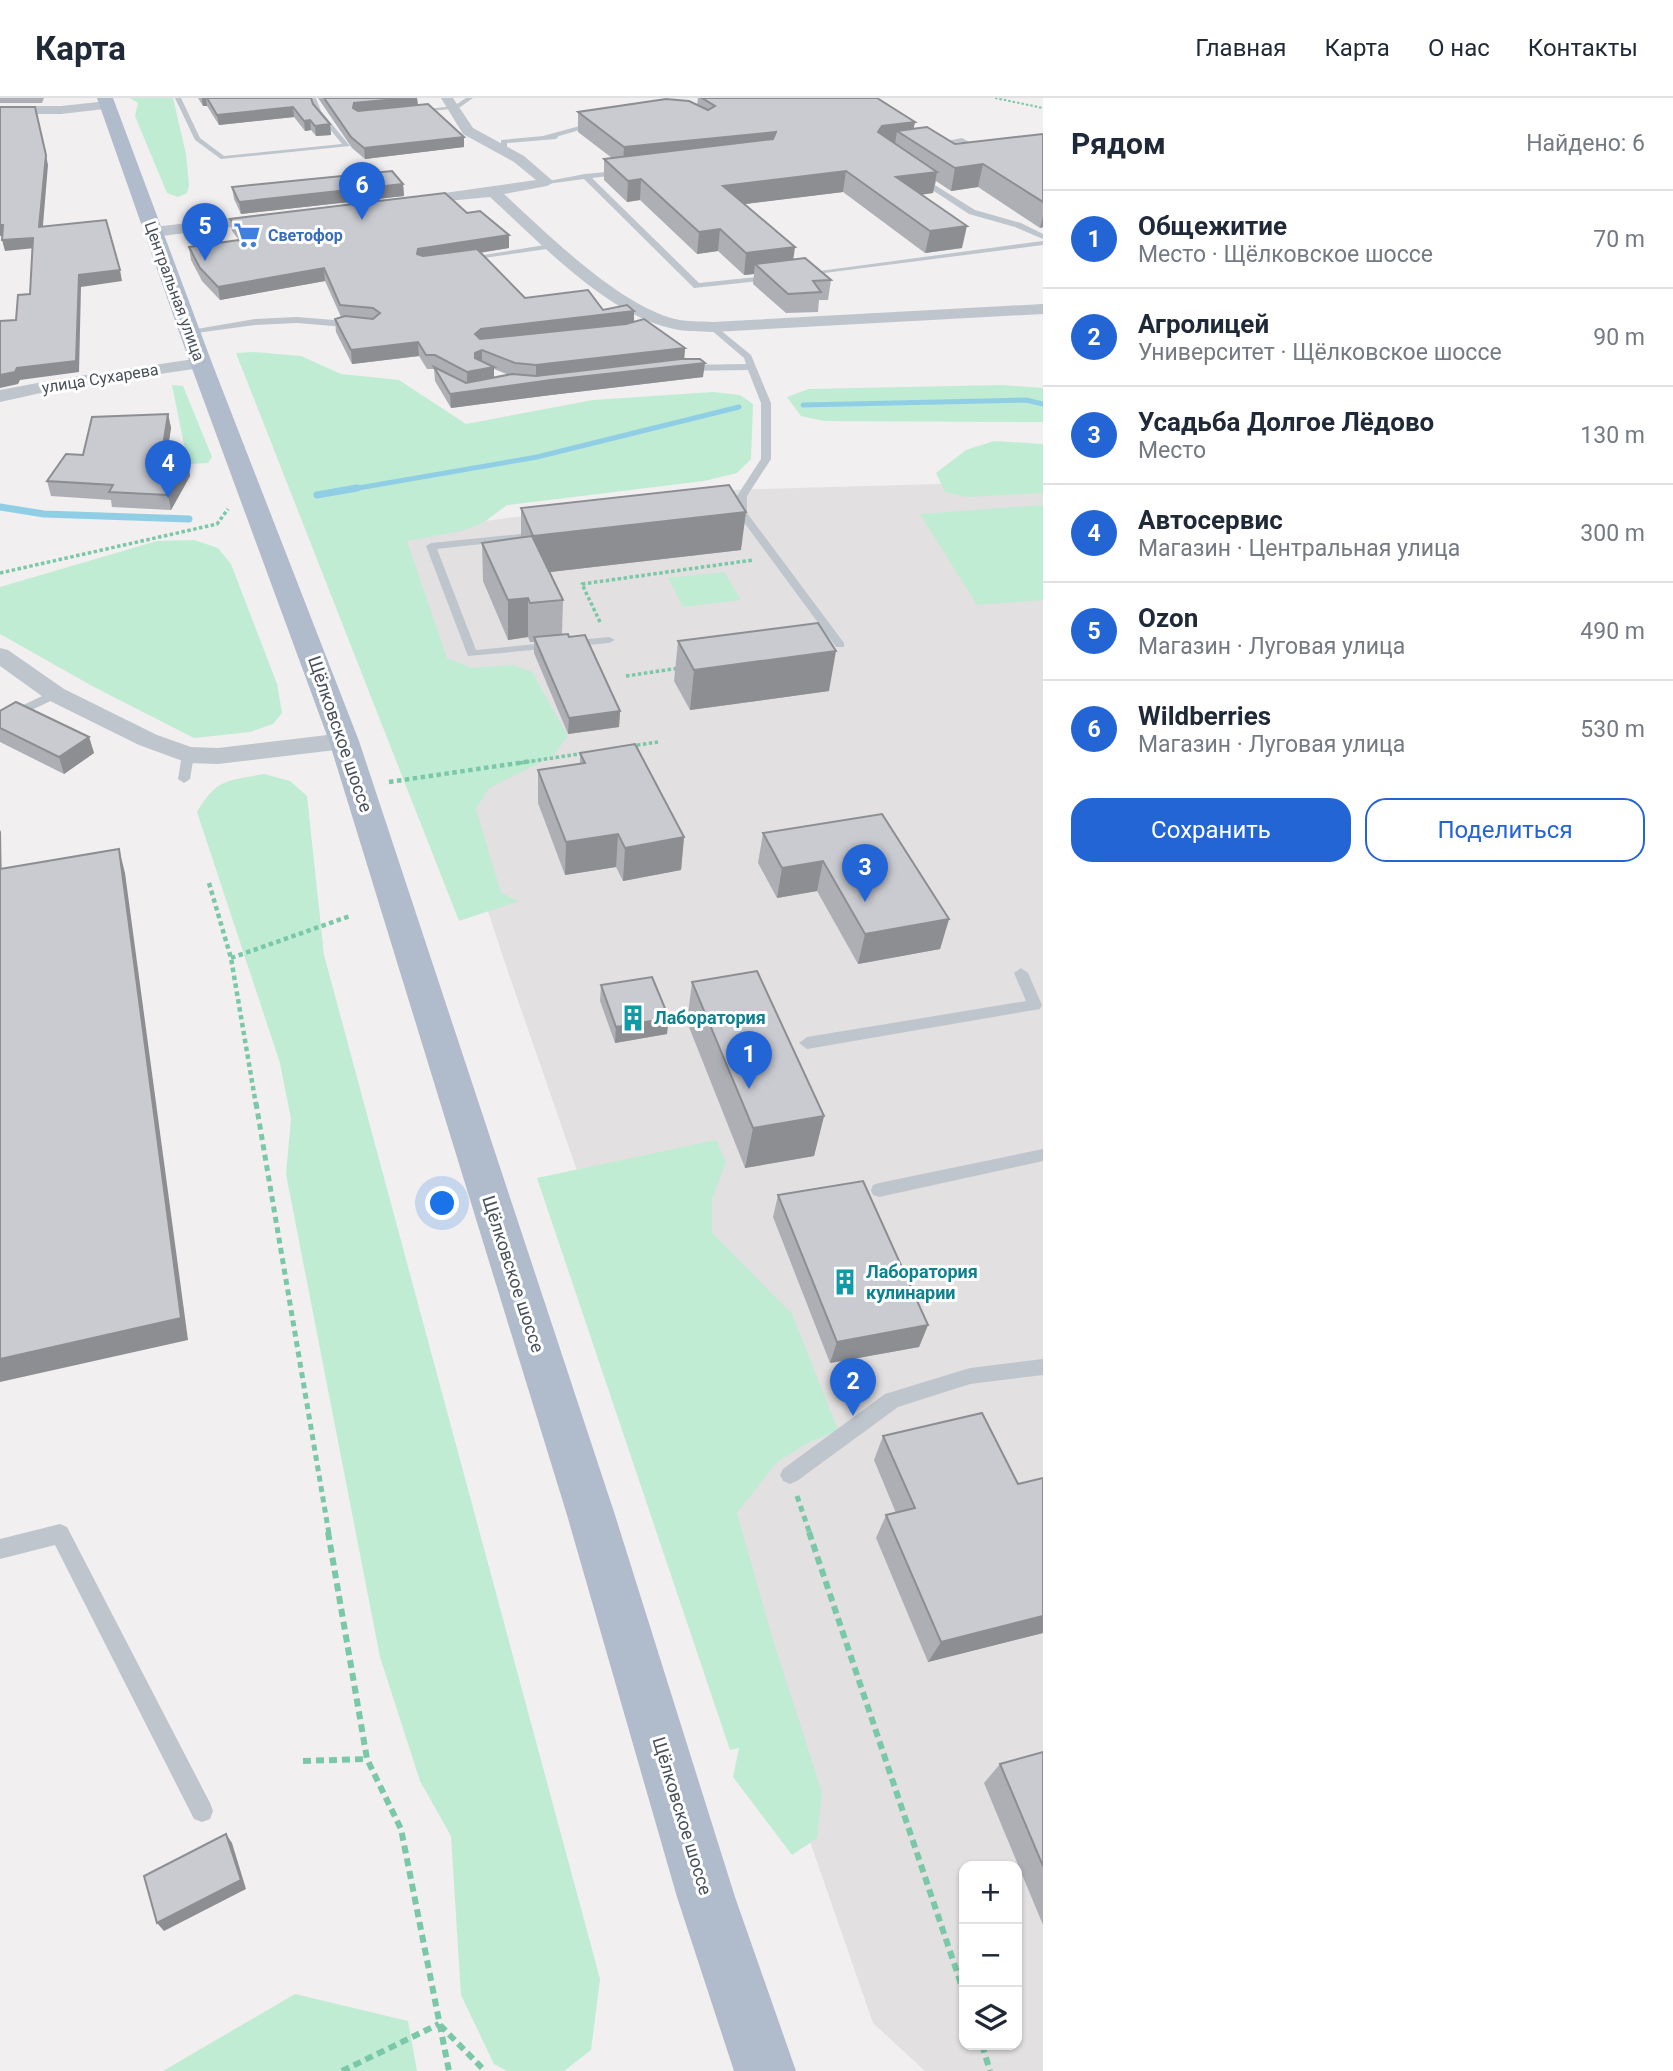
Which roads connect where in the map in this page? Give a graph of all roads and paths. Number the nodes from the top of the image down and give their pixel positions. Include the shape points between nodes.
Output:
1 (178, 98) edge
2 (313, 98) edge
3 (470, 98) edge
4 (995, 98) edge
5 (107, 102) edge
6 (450, 105) edge
7 (1043, 108) edge
8 (0, 110) edge
9 (398, 112) edge
10 (602, 123) edge
11 (546, 137) junction
12 (576, 137) edge
13 (925, 141) edge
14 (504, 152) junction
15 (997, 159) edge
16 (638, 170) edge
17 (914, 174) edge
18 (585, 176) junction
19 (547, 182) junction
20 (493, 192) junction
21 (396, 203) edge
22 (286, 216) edge
23 (190, 228) junction
24 (154, 232) junction
25 (1043, 237) edge
26 (197, 243) edge
27 (1043, 243) edge
28 (551, 246) junction
29 (449, 261) edge
30 (1043, 309) edge
31 (374, 327) edge
32 (713, 327) junction
33 (189, 331) junction
34 (201, 363) junction
35 (752, 367) junction
36 (667, 369) edge
37 (0, 396) edge
38 (248, 482) junction
39 (742, 513) junction
40 (728, 514) edge
41 (553, 533) edge
42 (723, 565) dead end
43 (0, 573) edge
44 (609, 640) joint
45 (840, 645) dead end
46 (0, 655) edge
47 (693, 666) edge
48 (626, 676) dead end
49 (55, 694) junction
50 (0, 721) edge
51 (344, 741) junction
52 (658, 742) dead end
53 (618, 748) edge
54 (591, 752) edge
55 (388, 783) dead end
56 (209, 883) dead end
57 (350, 916) dead end
58 (231, 958) junction
59 (1021, 973) dead end
60 (1039, 1005) edge
61 (807, 1043) dead end
62 (1043, 1155) edge
63 (879, 1190) dead end
64 (1043, 1367) edge
65 (790, 1475) joint
66 (0, 1549) edge
67 (368, 1759) junction
68 (303, 1761) dead end
69 (202, 1811) dead end
70 (962, 1987) edge
71 (439, 2024) junction
72 (984, 2050) edge
73 (342, 2071) edge
74 (449, 2071) edge
75 (485, 2071) edge
76 (765, 2071) edge
77 (990, 2071) edge

1 - 2 lane via 197,139 223,158 347,146
3 - 6 lane
4 - 7 path
5 - 8 street via 61,110
5 - 24 main road, Центральная улица
6 - 9 lane
6 - 14 street via 468,131
10 - 11 lane
11 - 12 lane
11 - 14 lane via 503,141
13 - 15 lane via 962,140
14 - 19 street
16 - 18 lane
17 - 25 lane via 972,212
18 - 19 lane
18 - 27 lane via 697,286
19 - 20 street
20 - 21 street
20 - 28 street
22 - 23 street
23 - 24 street
23 - 26 lane
24 - 33 main road, Центральная улица
28 - 29 lane
28 - 32 street via 650,321
30 - 32 street
31 - 33 lane via 297,320
32 - 35 lane via 748,357
33 - 34 main road, Центральная улица
34 - 37 street, улица Сухарева
34 - 38 main road, Центральная улица
35 - 36 lane
35 - 39 lane via 766,403 766,459 742,496
38 - 43 path via 217,524
38 - 51 main road, Щёлковское шоссе
39 - 40 lane
39 - 45 lane
41 - 44 lane via 431,547 472,654
42 - 44 path via 582,584
46 - 49 street
47 - 48 path
49 - 50 lane
49 - 51 street via 148,740 186,767 218,756
51 - 76 main road, Щёлковское шоссе via 591,1515 706,1897
52 - 53 path
54 - 55 path
56 - 58 path
57 - 58 path
58 - 67 path
59 - 60 lane
60 - 61 lane
62 - 63 lane
64 - 65 lane via 970,1376 892,1400
65 - 70 path
66 - 69 lane via 60,1534
67 - 68 path
67 - 71 path via 401,1829
71 - 73 path
71 - 74 path
71 - 75 path
72 - 77 path

